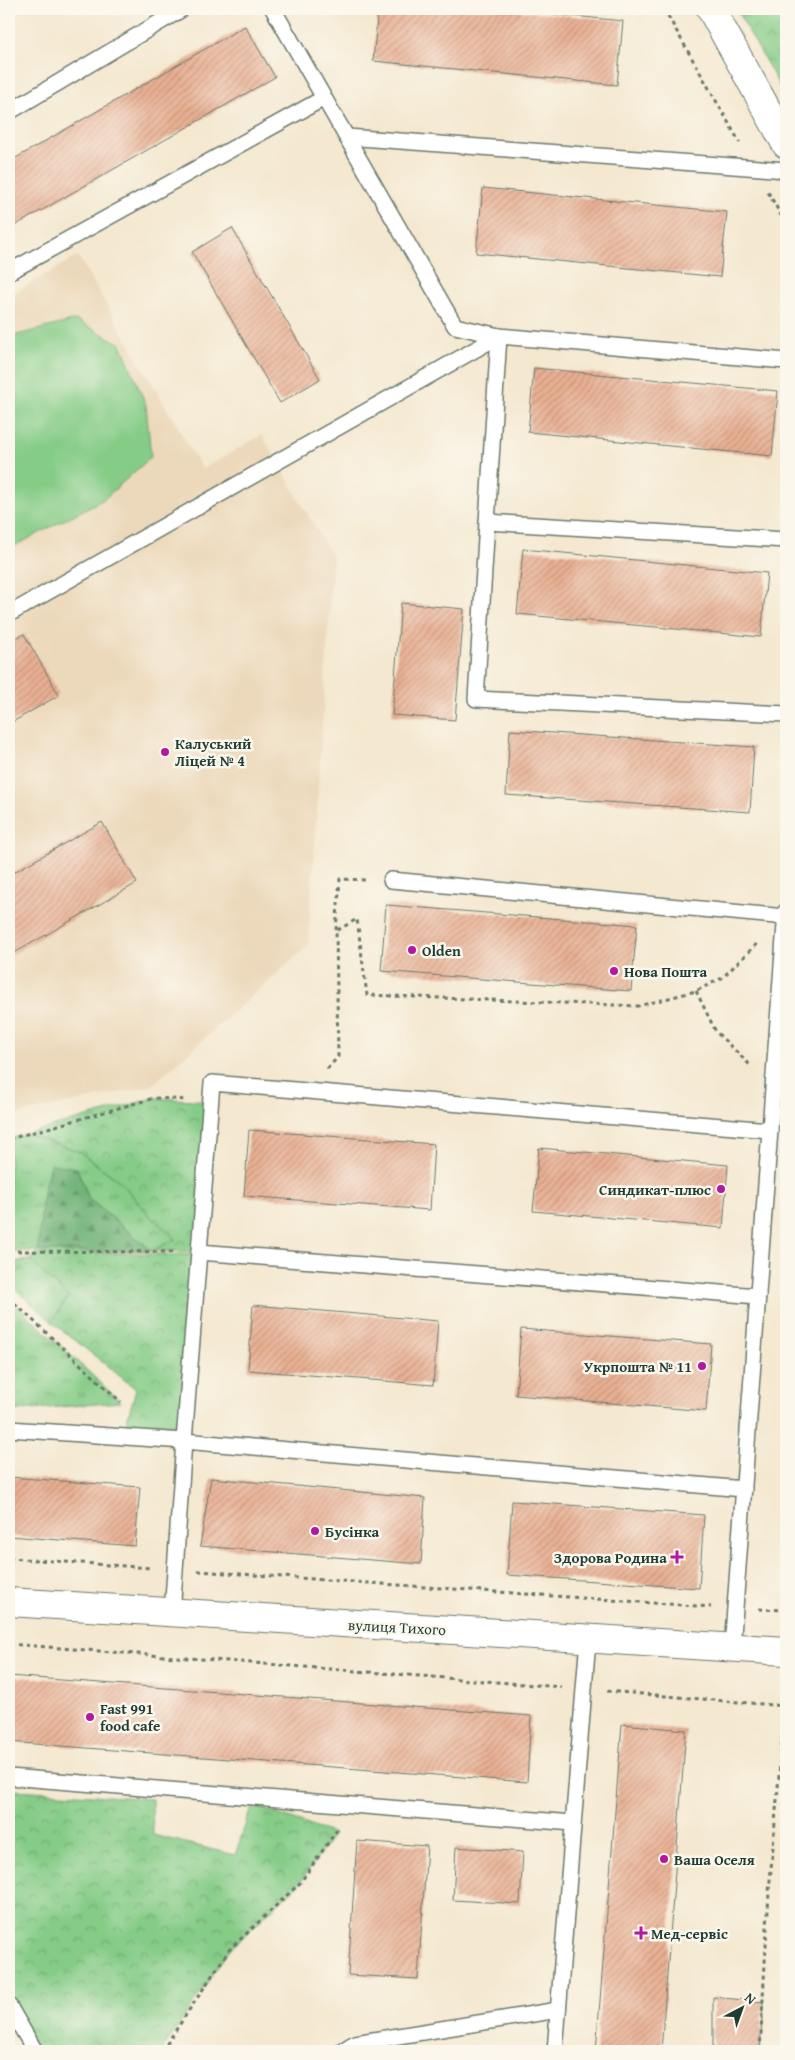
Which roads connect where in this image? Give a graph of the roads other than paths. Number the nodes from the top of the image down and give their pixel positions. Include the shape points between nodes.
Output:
1 (182, 9) edge
2 (273, 9) edge
3 (711, 9) edge
4 (324, 98) junction
5 (9, 112) edge
6 (346, 137) junction
7 (786, 144) edge
8 (786, 170) edge
9 (9, 272) edge
10 (499, 336) junction
11 (786, 361) edge
12 (487, 522) junction
13 (786, 540) edge
14 (9, 614) edge
15 (786, 714) edge
16 (391, 880) road end
17 (786, 911) edge
18 (786, 917) edge
19 (770, 1130) junction
20 (199, 1252) junction
21 (758, 1296) junction
22 (9, 1429) edge
23 (184, 1442) junction
24 (744, 1489) junction
25 (9, 1602) edge
26 (172, 1614) junction
27 (588, 1639) junction
28 (732, 1649) junction
29 (786, 1651) edge
30 (9, 1777) edge
31 (573, 1822) junction
32 (9, 2006) edge
33 (558, 2010) junction
34 (35, 2051) edge
35 (342, 2051) edge
36 (555, 2051) edge

1 - 5 lane
2 - 4 lane
3 - 7 street
4 - 6 lane
4 - 9 lane
6 - 8 lane
6 - 10 lane via 455,326
10 - 11 lane
10 - 12 lane
10 - 14 lane
12 - 13 lane
12 - 15 lane via 476,699
16 - 18 lane
17 - 18 lane
18 - 19 lane
19 - 20 lane via 212,1083
19 - 21 lane
20 - 21 lane
20 - 23 lane
21 - 24 lane
22 - 23 lane
23 - 24 lane
23 - 26 lane
24 - 28 lane
25 - 26 street, вулиця Тихого
26 - 27 street, вулиця Тихого
27 - 28 street, вулиця Тихого
27 - 31 lane
28 - 29 street, вулиця Тихого
30 - 31 lane
31 - 33 lane
32 - 34 lane
33 - 35 lane via 355,2043
33 - 36 lane

